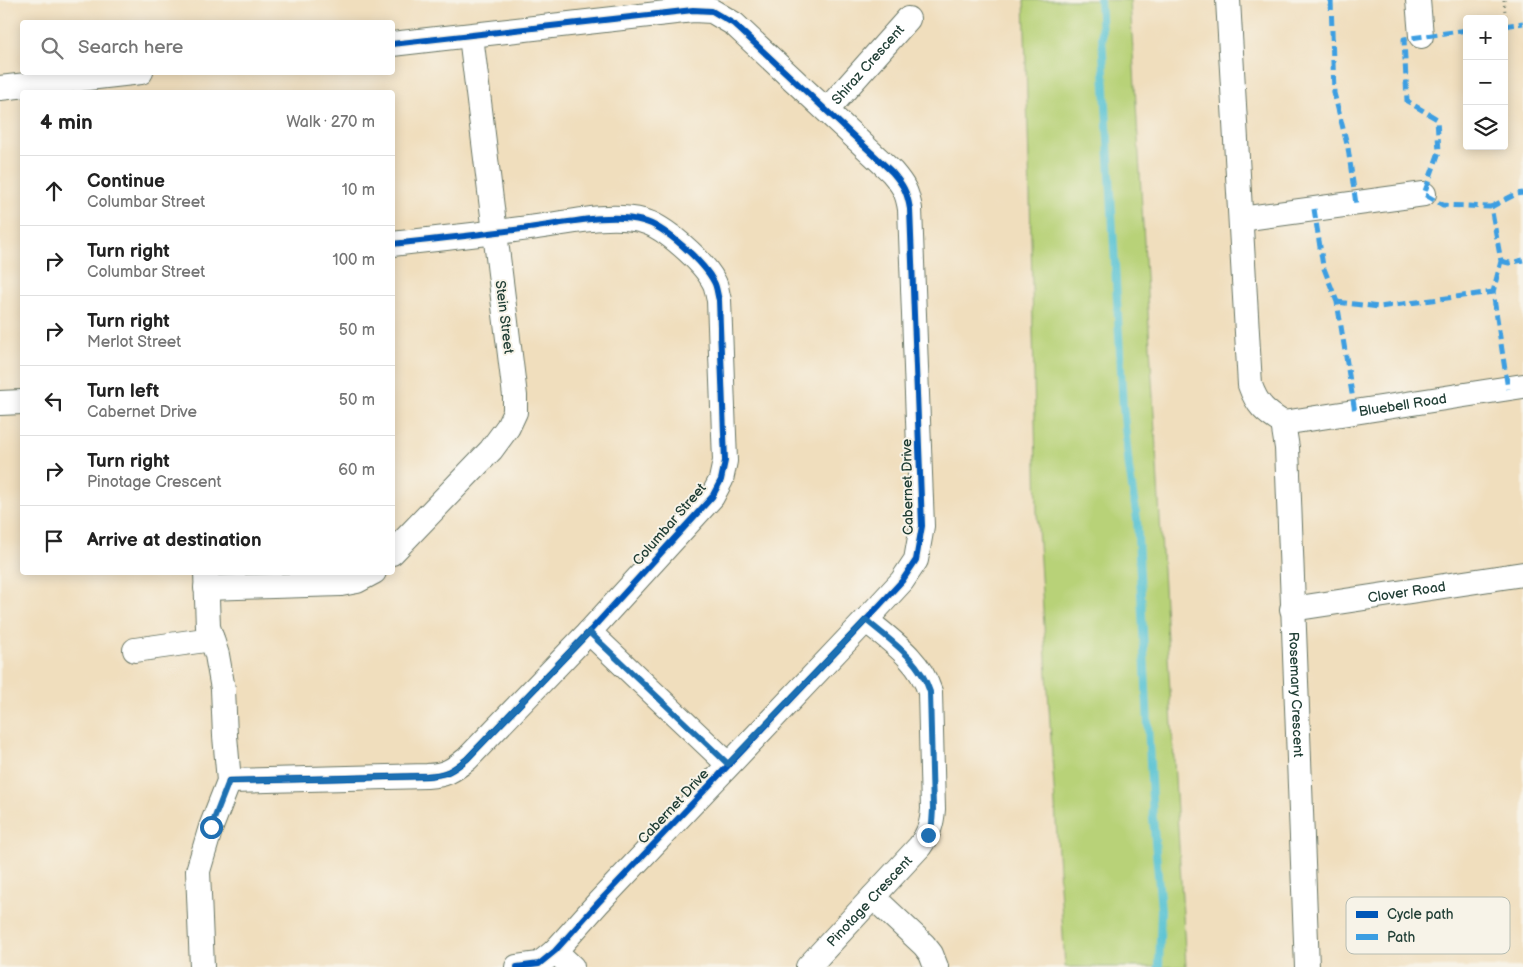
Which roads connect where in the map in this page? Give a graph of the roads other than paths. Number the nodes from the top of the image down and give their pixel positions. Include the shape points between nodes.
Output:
1 (1228, 0) edge
2 (1418, 0) edge
3 (908, 19) dead end
4 (471, 36) junction
5 (1421, 36) dead end
6 (395, 44) edge
7 (115, 75) edge
8 (0, 88) edge
9 (827, 110) junction
10 (1424, 194) dead end
11 (1241, 219) junction
12 (494, 233) junction
13 (395, 244) edge
14 (1523, 386) edge
15 (20, 402) edge
16 (0, 403) edge
17 (1283, 423) junction
18 (395, 550) edge
19 (1523, 574) edge
20 (368, 575) edge
21 (206, 580) edge
22 (1292, 610) junction
23 (866, 620) junction
24 (589, 632) junction
25 (212, 639) junction
26 (134, 650) dead end
27 (728, 764) junction
28 (229, 781) junction
29 (873, 896) junction
30 (564, 959) edge
31 (202, 967) edge
32 (517, 967) edge
33 (808, 967) edge
34 (936, 967) edge
35 (1307, 967) edge

1 - 11 street
2 - 5 street
3 - 9 street, Shiraz Crescent
4 - 6 street, Cabernet Drive
4 - 9 street, Cabernet Drive via 693,10 712,11 734,24
4 - 12 street, Stein Street
7 - 8 street
9 - 23 street, Cabernet Drive via 904,186 910,209 922,526 916,560
10 - 11 street
11 - 17 street via 1250,385 1260,406
12 - 13 street, Columbar Street
12 - 18 street, Stein Street via 516,396 515,412 491,450
12 - 24 street, Columbar Street via 602,219 644,221 667,234 697,259 715,283 724,461 721,480 712,497
14 - 17 street, Bluebell Road
15 - 16 street
17 - 22 street, Rosemary Crescent via 1287,448
19 - 22 street, Clover Road
20 - 21 street via 341,584
21 - 25 street via 208,626
22 - 35 street, Rosemary Crescent
23 - 27 street, Cabernet Drive
23 - 29 street, Pinotage Crescent via 909,657 926,680 930,692 933,779 932,824 928,835
24 - 27 street
24 - 28 street, Columbar Street via 467,759 442,775
25 - 26 street
25 - 28 street via 223,689
27 - 30 street, Cabernet Drive
28 - 31 street via 198,871
29 - 33 street, Pinotage Crescent
29 - 34 street via 924,945
30 - 32 street, Cabernet Drive

